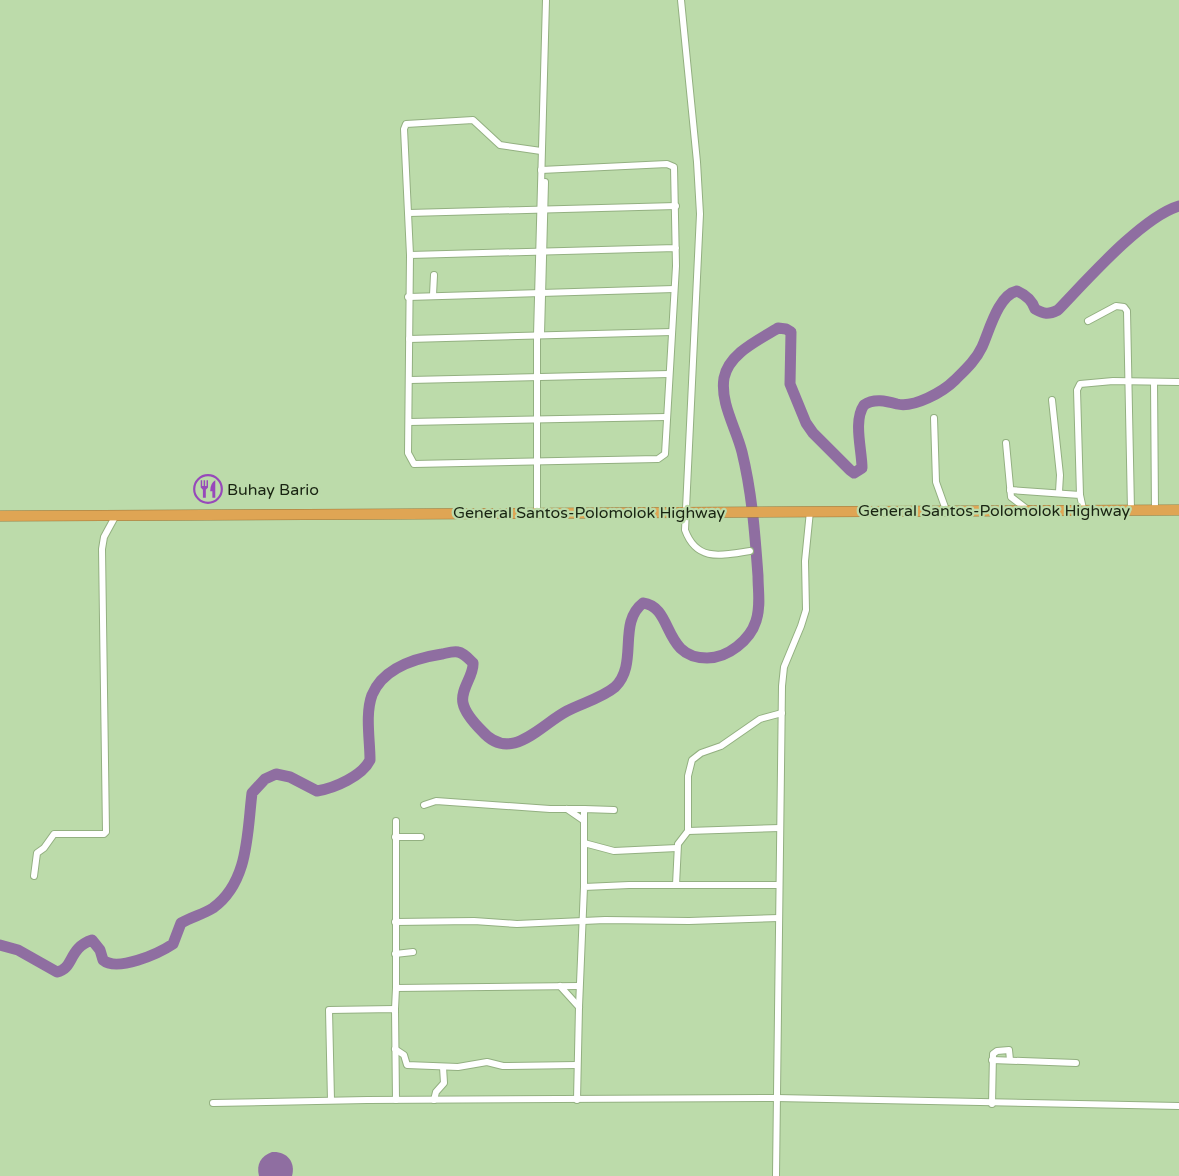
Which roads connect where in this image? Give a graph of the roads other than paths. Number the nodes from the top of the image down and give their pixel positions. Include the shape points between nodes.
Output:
1 (680, 0) edge
2 (547, 2) edge
3 (543, 124) junction
4 (541, 151) junction
5 (543, 170) junction
6 (676, 206) junction
7 (543, 209) junction
8 (409, 213) junction
9 (676, 248) junction
10 (542, 252) junction
11 (410, 255) junction
12 (434, 275) dead end
13 (674, 289) junction
14 (541, 293) junction
15 (434, 295) junction
16 (408, 296) junction
17 (1088, 321) dead end
18 (672, 332) junction
19 (539, 335) junction
20 (410, 338) junction
21 (669, 374) junction
22 (539, 376) junction
23 (410, 380) junction
24 (1128, 381) junction
25 (1154, 382) junction
26 (1179, 382) edge
27 (1052, 400) dead end
28 (666, 417) junction
29 (934, 418) dead end
30 (538, 420) junction
31 (409, 422) junction
32 (1006, 443) dead end
33 (538, 462) junction
34 (1010, 490) junction
35 (1059, 492) junction
36 (1080, 495) junction
37 (1083, 509) junction
38 (946, 510) junction
39 (1028, 510) junction
40 (1131, 510) junction
41 (1155, 510) junction
42 (1179, 510) edge
43 (810, 511) junction
44 (537, 512) junction
45 (684, 512) junction
46 (116, 515) junction
47 (0, 516) edge
48 (750, 551) dead end
49 (782, 714) junction
50 (424, 805) dead end
51 (567, 809) junction
52 (584, 809) junction
53 (614, 810) dead end
54 (583, 820) junction
55 (396, 821) dead end
56 (780, 828) junction
57 (688, 831) junction
58 (395, 837) junction
59 (421, 837) dead end
60 (584, 843) junction
61 (677, 848) junction
62 (34, 876) dead end
63 (676, 885) junction
64 (779, 885) junction
65 (584, 888) junction
66 (779, 918) junction
67 (583, 921) junction
68 (395, 922) junction
69 (413, 952) dead end
70 (396, 954) junction
71 (560, 986) junction
72 (579, 986) junction
73 (396, 988) junction
74 (578, 1007) junction
75 (395, 1008) junction
76 (395, 1049) junction
77 (992, 1060) junction
78 (1010, 1060) junction
79 (1076, 1063) dead end
80 (577, 1065) junction
81 (443, 1067) junction
82 (776, 1098) junction
83 (330, 1100) junction
84 (396, 1100) junction
85 (434, 1100) junction
86 (577, 1100) junction
87 (213, 1103) dead end
88 (992, 1104) junction
89 (1179, 1106) edge
90 (776, 1176) edge

1 - 45 street via 700,214
2 - 3 street
3 - 4 street
3 - 5 street
4 - 5 street
4 - 8 street via 500,145 472,120 406,124
5 - 6 street via 671,164 676,172
5 - 7 street
6 - 7 street
6 - 9 street
7 - 8 street
7 - 10 street
8 - 11 street
9 - 10 street
9 - 13 street
10 - 11 street
10 - 14 street
11 - 16 street
12 - 15 street
13 - 14 street
13 - 18 street
14 - 15 street
14 - 19 street
15 - 16 street
16 - 20 street
17 - 24 street via 1116,306 1126,308
18 - 19 street
18 - 21 street
19 - 20 street
19 - 22 street
20 - 23 street
21 - 22 street
21 - 28 street
22 - 23 street
22 - 30 street
23 - 31 street
24 - 25 street
24 - 36 street via 1085,382 1078,386
24 - 40 street
25 - 26 street
25 - 41 street
27 - 35 street
28 - 30 street
28 - 33 street via 665,454 662,458
29 - 38 street via 936,482
30 - 31 street
30 - 33 street
31 - 33 street via 408,453 411,461 418,465
32 - 34 street
33 - 44 street
34 - 35 street
34 - 39 street via 1011,497
35 - 36 street
36 - 37 street
37 - 39 highway, General Santos-Polomolok Highway
37 - 40 highway, General Santos-Polomolok Highway
38 - 39 highway, General Santos-Polomolok Highway
38 - 43 highway, General Santos-Polomolok Highway
40 - 41 highway, General Santos-Polomolok Highway
41 - 42 highway, General Santos-Polomolok Highway
43 - 45 highway, General Santos-Polomolok Highway
43 - 49 street via 805,561 806,610 784,667
44 - 45 highway, General Santos-Polomolok Highway
44 - 46 highway, General Santos-Polomolok Highway
45 - 48 street via 688,539 702,551 718,556
46 - 47 highway, General Santos-Polomolok Highway
46 - 62 street via 104,537 102,549 106,832 54,834 38,853
49 - 56 street
49 - 57 street via 760,719 722,746 701,753 692,760 688,776
50 - 51 street via 436,801
51 - 52 street
51 - 54 street
52 - 53 street
52 - 54 street
54 - 60 street
55 - 58 street
56 - 57 street
56 - 64 street
57 - 61 street via 679,840
58 - 59 street
58 - 68 street
60 - 61 street via 614,850
60 - 65 street
61 - 63 street
63 - 64 street
63 - 65 street
64 - 66 street
65 - 67 street
66 - 67 street
66 - 82 street
67 - 68 street via 517,924
67 - 72 street
68 - 70 street
69 - 70 street
70 - 73 street
71 - 72 street
71 - 73 street
71 - 74 street
72 - 74 street
73 - 75 street
74 - 80 street
75 - 76 street
75 - 83 street via 329,1010
76 - 81 street via 404,1055 408,1066
76 - 84 street
77 - 78 street
77 - 78 street via 994,1052 1004,1050 1010,1052
77 - 88 street
78 - 79 street
80 - 81 street via 503,1066 487,1062
80 - 86 street
81 - 85 street via 444,1084 436,1092
82 - 86 street
82 - 88 street
82 - 90 street
83 - 84 street
83 - 87 street
84 - 85 street
85 - 86 street
88 - 89 street

